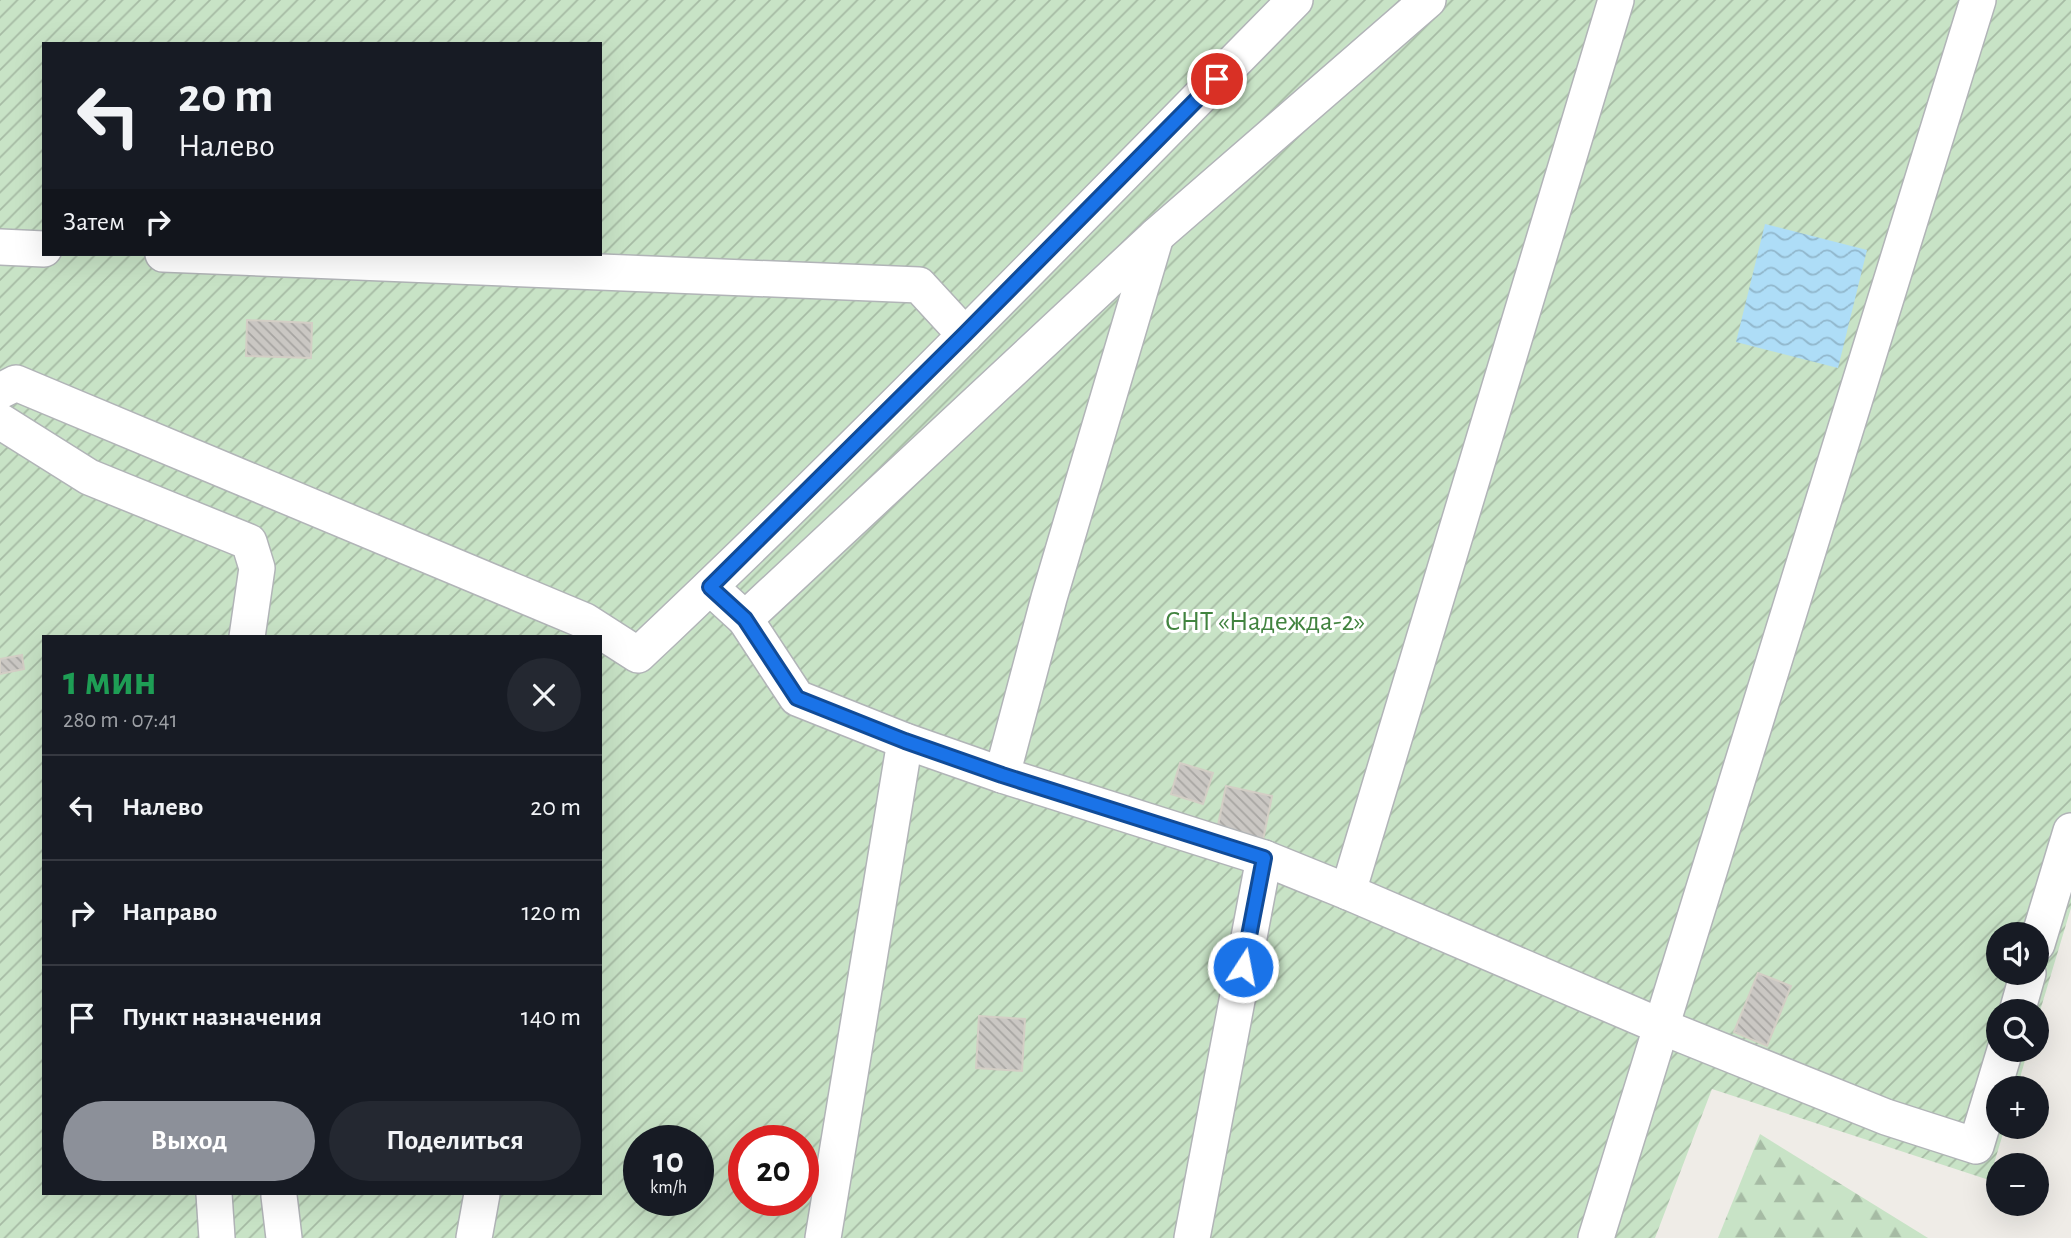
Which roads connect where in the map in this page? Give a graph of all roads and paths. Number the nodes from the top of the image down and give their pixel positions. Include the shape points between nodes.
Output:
1 (1295, 0) edge
2 (1428, 0) edge
3 (1616, 0) edge
4 (1978, 0) edge
5 (1156, 236) junction
6 (0, 247) edge
7 (42, 249) edge
8 (212, 256) edge
9 (965, 334) junction
10 (0, 391) edge
11 (0, 421) edge
12 (710, 587) junction
13 (745, 619) junction
14 (247, 635) edge
15 (905, 741) junction
16 (1002, 775) junction
17 (2071, 831) edge
18 (1264, 858) junction
19 (1348, 892) junction
20 (2044, 922) edge
21 (1660, 1026) junction
22 (2001, 1062) edge
23 (215, 1195) edge
24 (482, 1195) edge
25 (279, 1196) dead end
26 (217, 1238) edge
27 (284, 1238) edge
28 (474, 1238) edge
29 (823, 1238) edge
30 (1192, 1238) edge
31 (1596, 1238) edge

1 - 9 lane
2 - 5 lane
3 - 19 lane
4 - 21 lane
5 - 13 lane
5 - 16 lane via 1048,598
6 - 7 lane
8 - 9 lane via 919,285
9 - 12 lane
10 - 12 lane via 16,383 585,621 638,654
11 - 14 lane via 89,477 248,542 257,568
12 - 13 lane
13 - 15 lane via 797,698
15 - 16 lane
15 - 29 lane
16 - 18 lane
17 - 20 lane
18 - 19 lane
18 - 30 lane
19 - 21 lane
21 - 22 lane via 1886,1117 1976,1146
21 - 31 lane
23 - 26 lane
24 - 28 lane
25 - 27 lane

